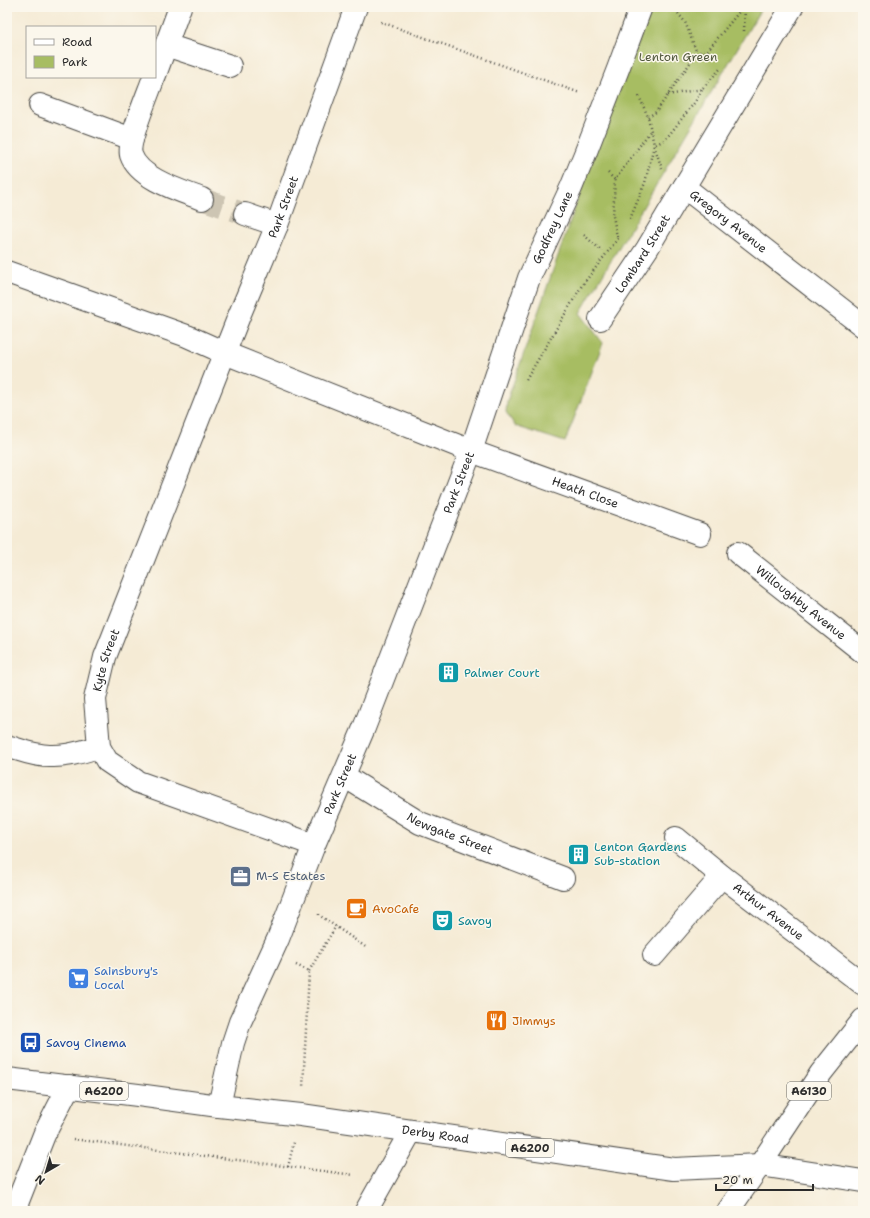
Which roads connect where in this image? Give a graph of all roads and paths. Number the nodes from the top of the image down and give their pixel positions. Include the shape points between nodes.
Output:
1 (180, 7) edge
2 (641, 7) edge
3 (673, 7) edge
4 (744, 7) edge
5 (792, 7) edge
6 (355, 10) edge
7 (744, 34) dead end
8 (166, 45) junction
9 (697, 53) junction
10 (230, 66) dead end
11 (721, 68) dead end
12 (618, 69) junction
13 (156, 73) edge
14 (154, 78) edge
15 (702, 89) junction
16 (668, 95) junction
17 (605, 101) junction
18 (40, 104) dead end
19 (648, 117) junction
20 (651, 129) junction
21 (132, 139) junction
22 (654, 145) junction
23 (684, 187) junction
24 (202, 199) tunnel mouth
25 (245, 214) tunnel mouth
26 (277, 225) junction
27 (627, 226) dead end
28 (623, 231) dead end
29 (584, 235) dead end
30 (617, 236) dead end
31 (602, 252) dead end
32 (7, 272) edge
33 (600, 319) dead end
34 (863, 326) edge
35 (225, 352) junction
36 (526, 381) dead end
37 (471, 451) junction
38 (700, 534) dead end
39 (738, 553) dead end
40 (863, 652) edge
41 (10, 747) dead end
42 (99, 747) junction
43 (344, 776) junction
44 (676, 838) dead end
45 (314, 845) junction
46 (722, 876) junction
47 (563, 878) dead end
48 (322, 907) dead end
49 (336, 926) junction
50 (367, 948) dead end
51 (272, 953) junction
52 (654, 955) dead end
53 (309, 971) junction
54 (863, 984) edge
55 (863, 1020) edge
56 (7, 1079) edge
57 (70, 1086) junction
58 (219, 1106) junction
59 (301, 1115) junction
60 (410, 1131) junction
61 (44, 1135) junction
62 (760, 1165) junction
63 (288, 1166) junction
64 (384, 1178) junction
65 (863, 1181) edge
66 (14, 1211) edge
67 (366, 1211) edge
68 (728, 1211) edge

1 - 8 street
2 - 12 street, Godfrey Lane
3 - 9 path via 685,22
4 - 7 path
4 - 9 path via 708,50
5 - 23 street, Gregory Avenue
6 - 17 path
6 - 26 street, Park Street
8 - 10 street
8 - 13 street
9 - 16 path
11 - 15 path
12 - 17 street, Godfrey Lane
12 - 19 path via 637,93
14 - 21 street
15 - 16 path
15 - 22 path via 665,140
16 - 19 path via 656,112
17 - 37 street, Godfrey Lane via 571,188 529,278
18 - 21 street
19 - 20 path
20 - 22 path
20 - 30 path via 615,180 613,216
21 - 24 street via 131,154 135,163 146,174 166,186
22 - 23 path via 664,173
22 - 27 path via 646,183
23 - 33 street, Lombard Street via 647,249
23 - 34 street, Gregory Avenue
25 - 26 street
26 - 35 street, Park Street
28 - 36 path via 581,287
29 - 31 path
32 - 35 street
35 - 37 street, Park Street
35 - 42 street, Kyte Street via 105,657 95,698
37 - 38 street, Heath Close
37 - 43 street, Park Street
39 - 40 street, Willoughby Avenue
41 - 42 street via 31,754 49,756 67,755
42 - 45 street via 107,760 138,782
43 - 45 street, Park Street
43 - 47 street, Newgate Street via 420,823
44 - 46 street, Arthur Avenue
45 - 51 street, Park Street
46 - 52 street
46 - 54 street, Arthur Avenue
48 - 49 path via 319,915
49 - 50 path
49 - 53 path
51 - 53 path
51 - 58 street, Park Street via 240,1022
53 - 59 path
55 - 62 street, A6130 via 821,1073
56 - 57 street, Derby Road / A6200
57 - 58 street, Derby Road / A6200
57 - 61 street
58 - 59 street, Derby Road / A6200
59 - 60 street, Derby Road / A6200
59 - 63 path
60 - 62 street, Derby Road / A6200 via 674,1169
60 - 64 street
61 - 63 path
61 - 66 street
62 - 65 street, Derby Road / A6200
62 - 68 street, A6130
63 - 64 path
64 - 67 street

